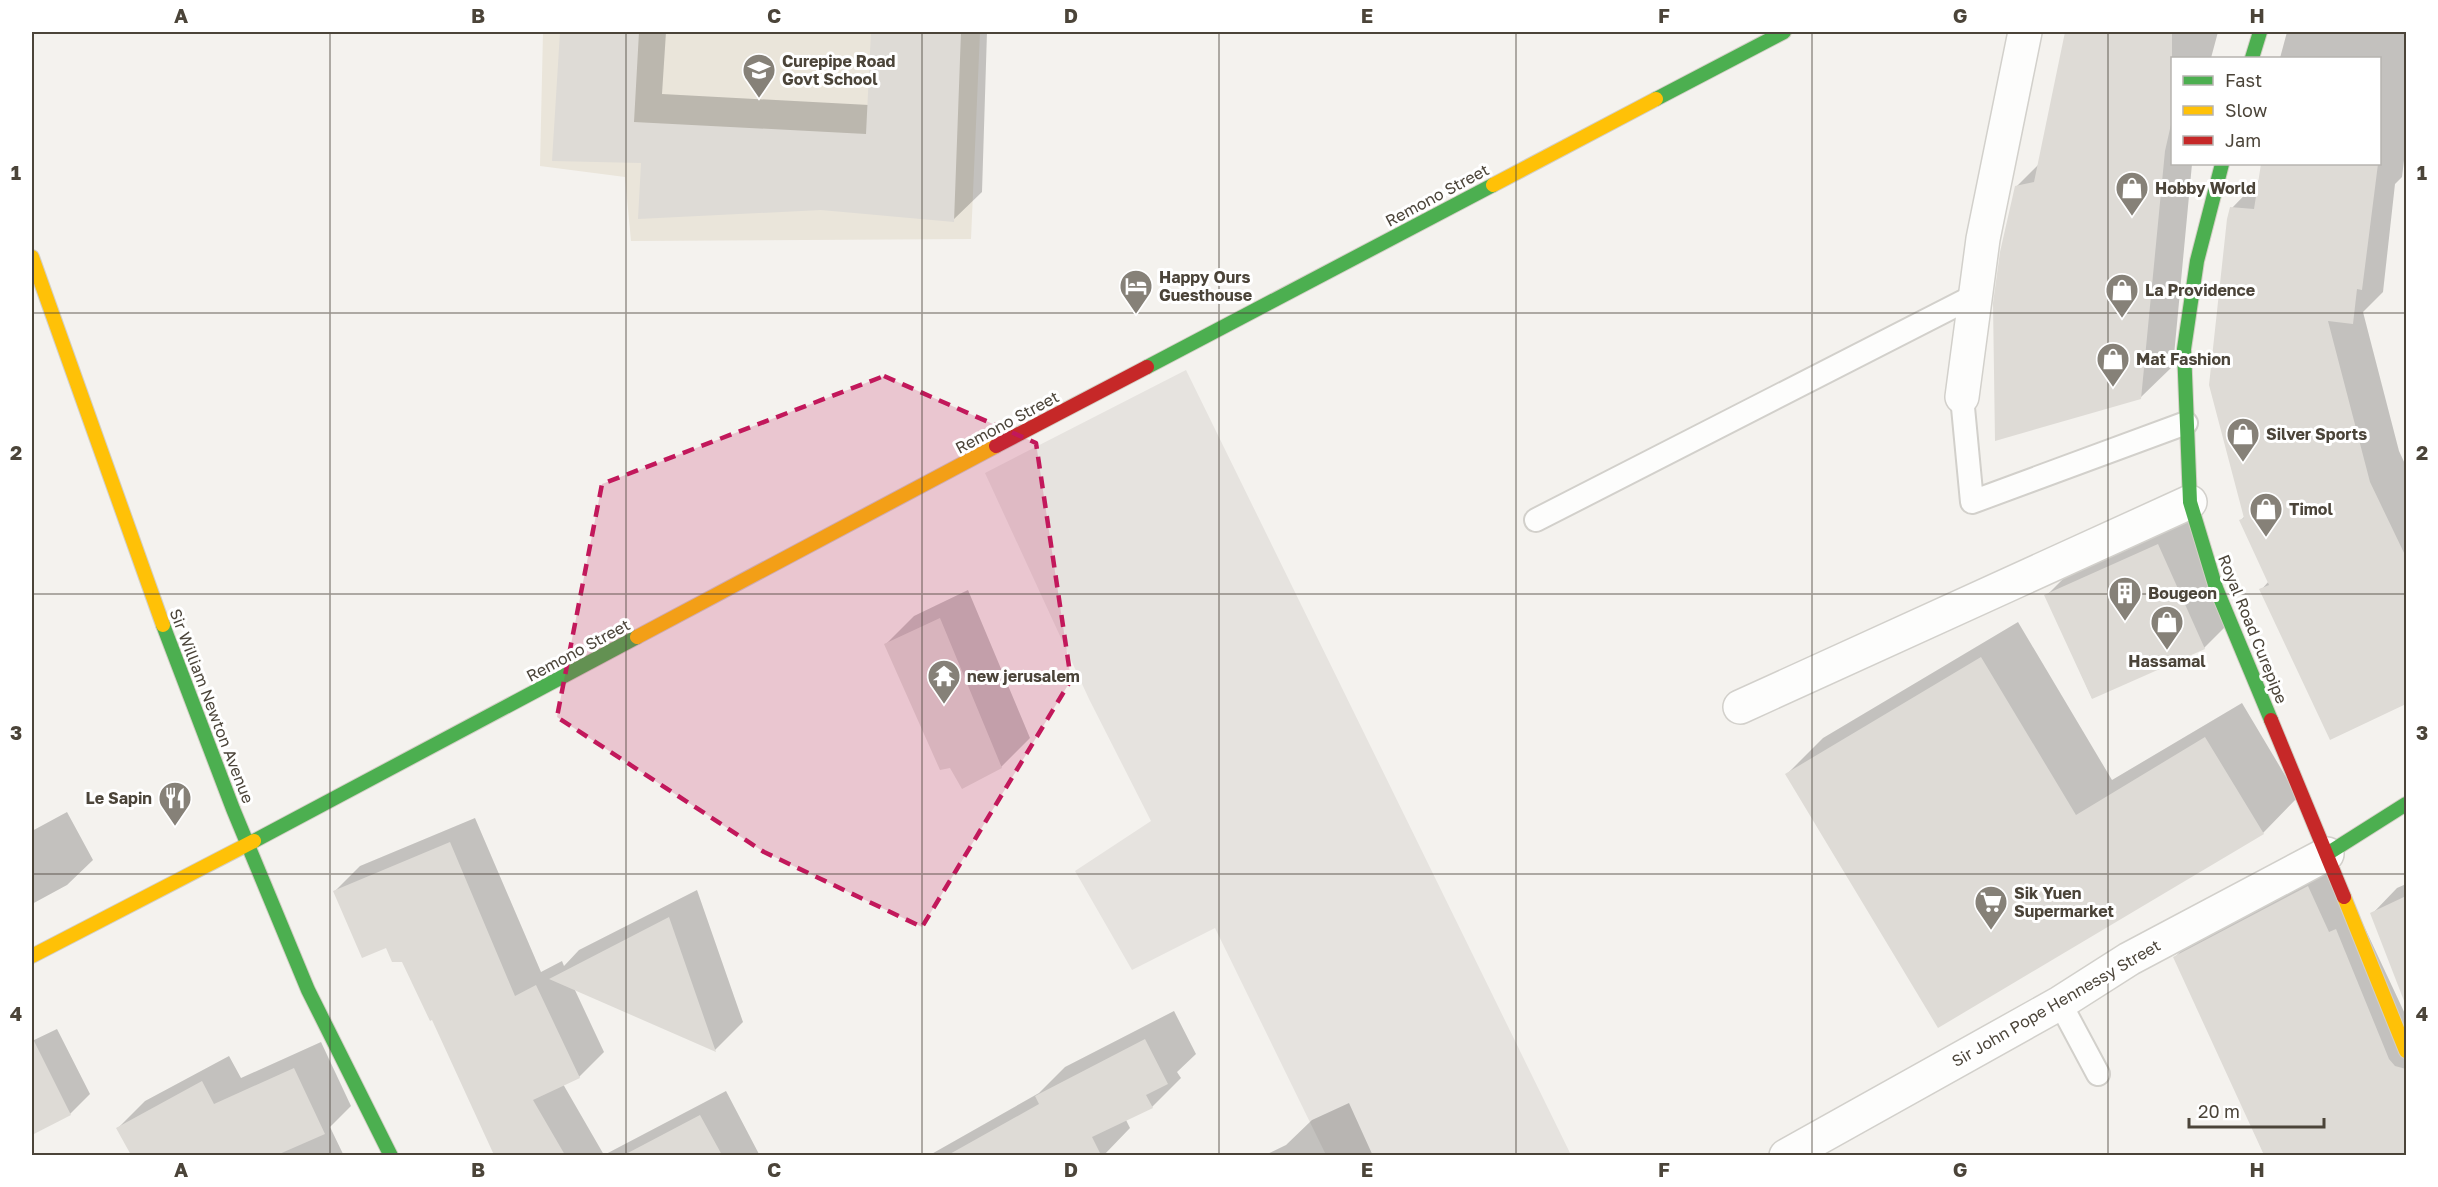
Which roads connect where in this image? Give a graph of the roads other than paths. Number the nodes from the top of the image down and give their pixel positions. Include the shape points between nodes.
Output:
1 (1784, 32) edge
2 (2025, 32) edge
3 (2260, 32) edge
4 (2252, 57) edge
5 (2222, 165) edge
6 (32, 256) edge
7 (1976, 294) junction
8 (1962, 397) joint
9 (2186, 423) junction
10 (2190, 502) junction
11 (1536, 520) dead end
12 (1740, 707) dead end
13 (2406, 804) edge
14 (247, 845) junction
15 (2327, 854) junction
16 (32, 956) edge
17 (2060, 1003) junction
18 (2406, 1051) edge
19 (2098, 1074) dead end
20 (391, 1155) edge
21 (1786, 1155) edge

1 - 14 street, Remono Street
2 - 7 street via 1983,239
3 - 4 street
5 - 9 street, Royal Road Curepipe via 2197,261 2184,349
6 - 14 street, Sir William Newton Avenue via 162,624
7 - 8 street
7 - 11 lane
8 - 9 lane via 1972,502
9 - 10 street, Royal Road Curepipe
10 - 12 street
10 - 15 street, Royal Road Curepipe via 2216,588
13 - 15 street
14 - 16 street, Remono Street
14 - 20 street, Sir William Newton Avenue via 309,992
15 - 17 street, Sir John Pope Hennessy Street via 2129,958
15 - 18 street, Royal Road Curepipe
17 - 19 lane
17 - 21 street, Sir John Pope Hennessy Street

